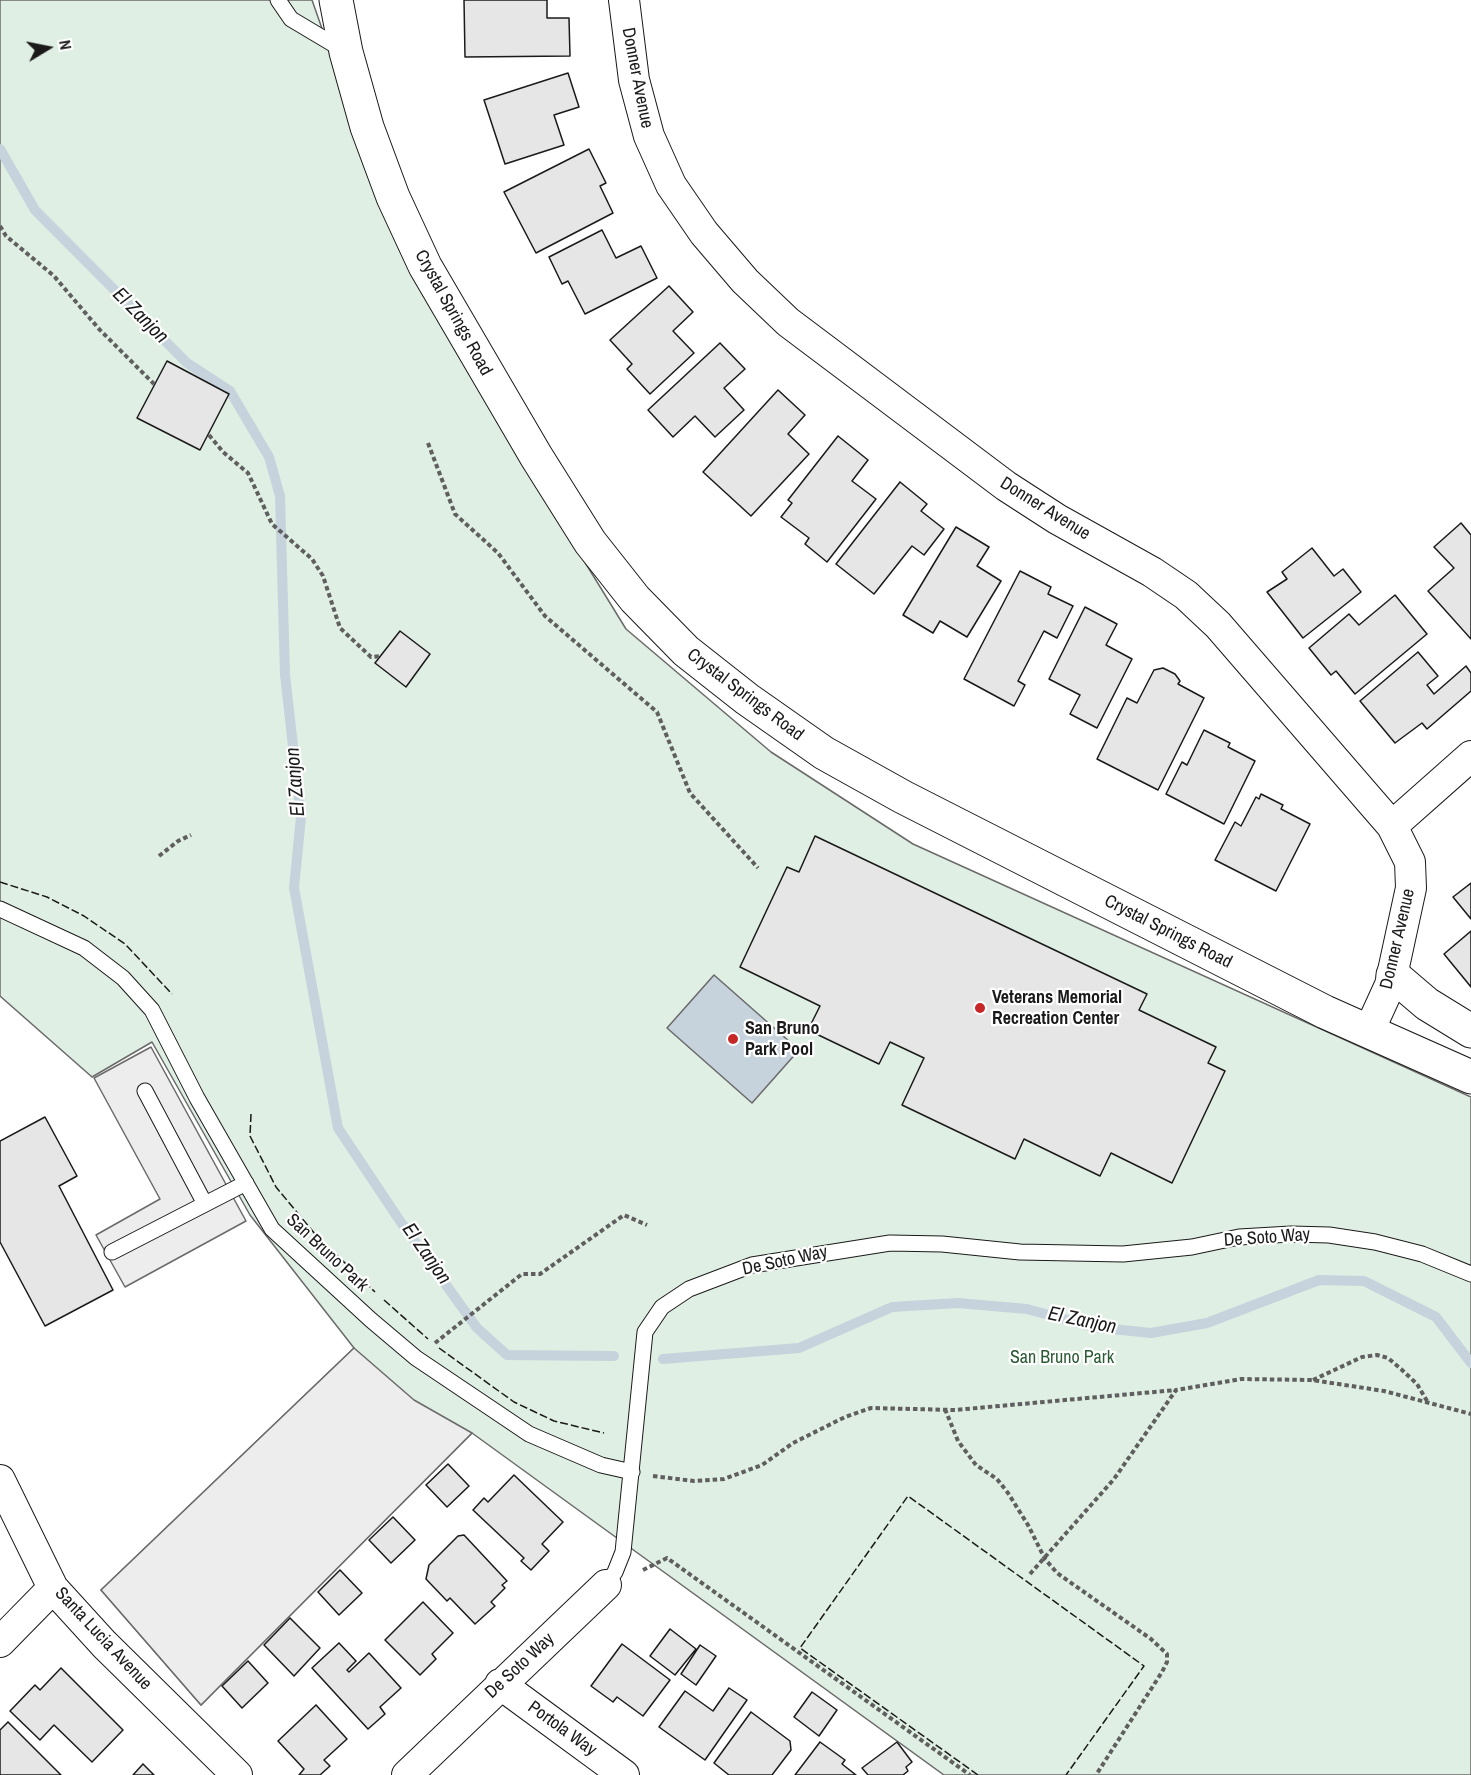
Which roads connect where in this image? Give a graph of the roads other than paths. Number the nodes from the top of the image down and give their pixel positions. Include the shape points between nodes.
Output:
1 (278, 0) edge
2 (336, 0) edge
3 (624, 0) edge
4 (346, 52) junction
5 (1471, 756) edge
6 (1392, 826) junction
7 (0, 909) edge
8 (1393, 975) junction
9 (1369, 1031) junction
10 (1471, 1031) edge
11 (1471, 1077) edge
12 (145, 1091) dead end
13 (246, 1183) junction
14 (205, 1204) junction
15 (112, 1252) dead end
16 (1471, 1274) edge
17 (632, 1472) junction
18 (0, 1480) edge
19 (610, 1579) joint
20 (53, 1588) junction
21 (0, 1642) edge
22 (500, 1684) junction
23 (237, 1775) edge
24 (407, 1775) edge
25 (624, 1775) edge

1 - 4 lane via 291,19
2 - 4 main road, Crystal Springs Road
3 - 6 street, Donner Avenue via 634,80 649,136 671,185 704,233 745,281 788,322 1006,486 1186,595 1218,625
4 - 9 main road, Crystal Springs Road via 367,127 393,197 431,276 590,542 635,600 686,651 824,753 903,797
5 - 6 street
6 - 8 street, Donner Avenue via 1410,861 1412,888
7 - 13 lane, San Bruno Park via 84,948 123,978 152,1010
8 - 9 street, Donner Avenue
8 - 10 main road via 1428,1004
9 - 11 main road, Crystal Springs Road
12 - 14 lane
13 - 14 lane
13 - 17 lane, San Bruno Park via 272,1229 416,1358 529,1434 601,1465
14 - 15 lane
16 - 17 lane, De Soto Way via 1422,1254 1375,1242 1291,1234 1239,1237 1192,1247 1123,1254 890,1243 752,1265 689,1289 662,1307 645,1332
17 - 19 lane, De Soto Way via 623,1552
18 - 20 street, Santa Lucia Avenue
19 - 22 street, De Soto Way
20 - 21 street
20 - 23 street, Santa Lucia Avenue
22 - 24 street, De Soto Way
22 - 25 street, Portola Way

